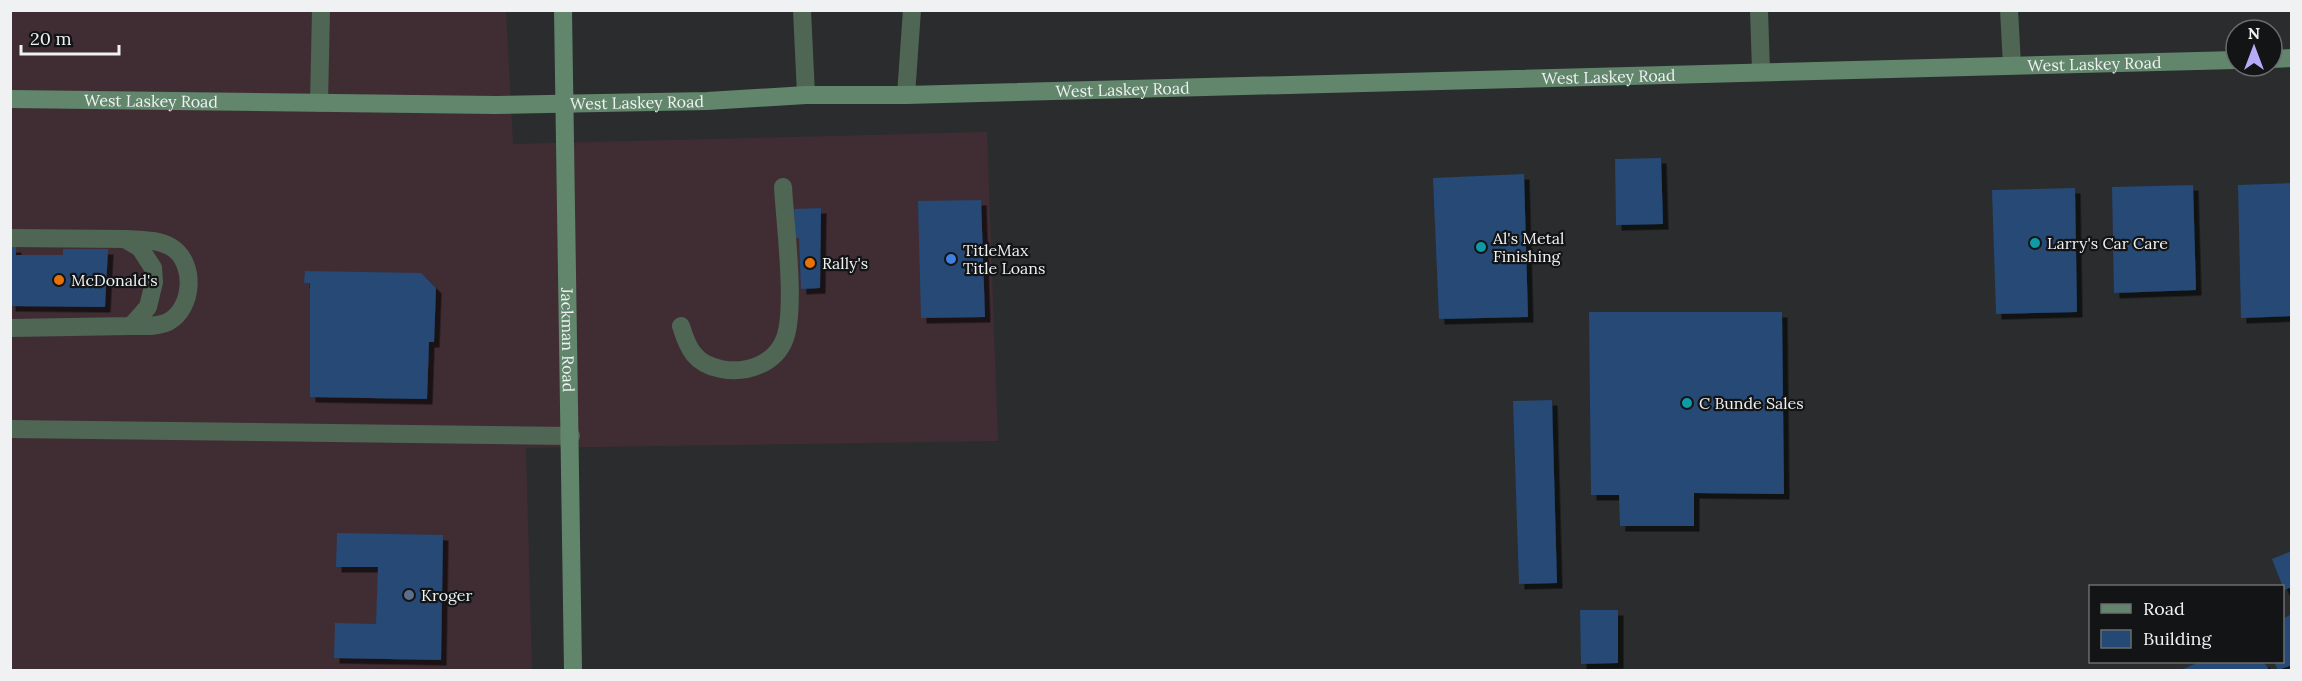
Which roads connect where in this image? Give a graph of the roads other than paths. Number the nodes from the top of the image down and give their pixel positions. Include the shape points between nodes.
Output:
1 (321, 10) edge
2 (563, 10) edge
3 (802, 10) edge
4 (912, 10) edge
5 (1759, 10) edge
6 (2009, 10) edge
7 (2224, 60) edge
8 (2012, 65) junction
9 (1761, 71) junction
10 (806, 95) junction
11 (906, 95) junction
12 (10, 99) edge
13 (319, 103) junction
14 (565, 104) junction
15 (783, 187) dead end
16 (10, 238) edge
17 (125, 239) junction
18 (131, 326) junction
19 (681, 326) dead end
20 (10, 328) edge
21 (10, 429) edge
22 (571, 436) junction
23 (573, 670) edge

1 - 13 lane
2 - 14 main road, Jackman Road
3 - 10 lane
4 - 11 lane
5 - 9 lane
6 - 8 lane
7 - 8 main road, West Laskey Road
8 - 9 main road, West Laskey Road
9 - 11 main road, West Laskey Road
10 - 11 main road, West Laskey Road
10 - 14 main road, West Laskey Road
12 - 13 main road, West Laskey Road
13 - 14 main road, West Laskey Road
14 - 22 main road, Jackman Road
15 - 19 lane via 790,312 780,348 755,367 715,368 694,357
16 - 17 lane
17 - 18 lane via 148,256 154,282 148,307
17 - 18 lane via 152,240 171,247 184,259 189,282 176,317 153,326
18 - 20 lane
21 - 22 lane
22 - 23 main road, Jackman Road

